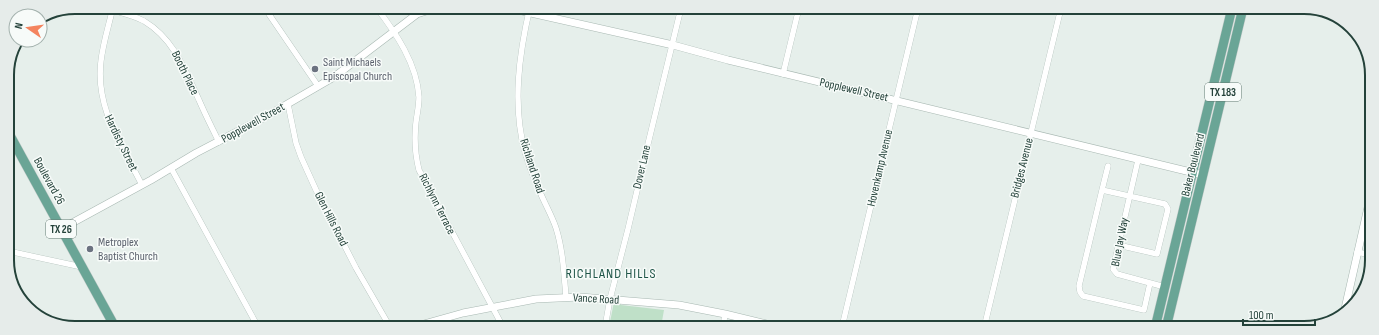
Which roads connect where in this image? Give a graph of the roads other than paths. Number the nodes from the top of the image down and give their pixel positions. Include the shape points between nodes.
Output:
1 (112, 14) edge
2 (126, 14) edge
3 (269, 14) edge
4 (381, 14) edge
5 (417, 14) edge
6 (528, 14) edge
7 (545, 14) edge
8 (680, 14) edge
9 (798, 14) edge
10 (917, 14) edge
11 (1060, 14) edge
12 (1231, 14) edge
13 (1242, 14) edge
14 (394, 32) junction
15 (673, 45) junction
16 (783, 74) junction
17 (318, 86) junction
18 (896, 100) junction
19 (288, 104) junction
20 (1030, 134) junction
21 (14, 141) edge
22 (219, 142) junction
23 (1138, 160) junction
24 (1108, 166) dead end
25 (171, 168) junction
26 (1193, 173) junction
27 (1203, 175) junction
28 (142, 185) junction
29 (1102, 190) junction
30 (1130, 196) junction
31 (1365, 221) edge
32 (61, 229) junction
33 (1118, 246) junction
34 (14, 252) edge
35 (1358, 252) junction
36 (1365, 254) edge
37 (82, 267) junction
38 (1150, 283) junction
39 (1165, 287) junction
40 (566, 297) junction
41 (610, 299) junction
42 (1346, 304) edge
43 (492, 307) junction
44 (725, 314) junction
45 (112, 321) edge
46 (255, 321) edge
47 (387, 321) edge
48 (432, 321) edge
49 (500, 321) edge
50 (606, 321) edge
51 (724, 321) edge
52 (754, 321) edge
53 (843, 321) edge
54 (986, 321) edge
55 (1158, 321) edge
56 (1168, 321) edge

1 - 28 street, Hardisty Street via 101,60 101,90 107,116
2 - 22 street, Booth Place via 142,20 173,47
3 - 17 street
4 - 14 street, Richlynn Terrace
5 - 14 street, Popplewell Street
6 - 40 street, Richland Road via 519,71 520,122 525,152 557,231
7 - 15 street, Popplewell Street
8 - 15 street, Dover Lane
9 - 16 street
10 - 18 street, Hovenkamp Avenue
11 - 20 street, Bridges Avenue
12 - 26 main road, Baker Boulevard / TX 183
13 - 27 main road, Baker Boulevard / TX 183
14 - 17 street, Popplewell Street
14 - 43 street, Richlynn Terrace via 412,68 418,89 414,142 419,170
15 - 16 street, Popplewell Street
15 - 41 street, Dover Lane
16 - 18 street, Popplewell Street
17 - 19 street, Popplewell Street
18 - 20 street, Popplewell Street
18 - 53 street, Hovenkamp Avenue
19 - 22 street, Popplewell Street
19 - 47 street, Glen Hills Road via 301,157 356,268
20 - 23 street, Popplewell Street
20 - 54 street, Bridges Avenue
21 - 32 main road, Boulevard 26 / TX 26
22 - 25 street, Popplewell Street
23 - 26 street, Popplewell Street
23 - 30 street, Blue Jay Way
24 - 29 street
25 - 28 street, Popplewell Street
25 - 46 street
26 - 27 street, Popplewell Street
26 - 39 main road, Baker Boulevard / TX 183
27 - 56 main road, Baker Boulevard / TX 183
28 - 32 street, Popplewell Street
29 - 30 street
29 - 38 street via 1079,286 1080,292 1083,296 1144,310
30 - 33 street, Blue Jay Way
30 - 33 street via 1165,204 1168,209 1157,254
31 - 35 street
32 - 37 main road, Boulevard 26 / TX 26
33 - 38 street, Blue Jay Way via 1113,269 1115,272
34 - 37 street
35 - 36 street
35 - 42 street
37 - 45 main road, Boulevard 26 / TX 26
38 - 39 street, Blue Jay Way
39 - 55 main road, Baker Boulevard / TX 183
40 - 41 street, Vance Road
40 - 43 street, Vance Road via 536,299
41 - 44 street, Vance Road via 679,305
41 - 50 street, Dover Lane
43 - 48 street, Vance Road
43 - 49 street, Richlynn Terrace
44 - 51 street
44 - 52 street, Vance Road

